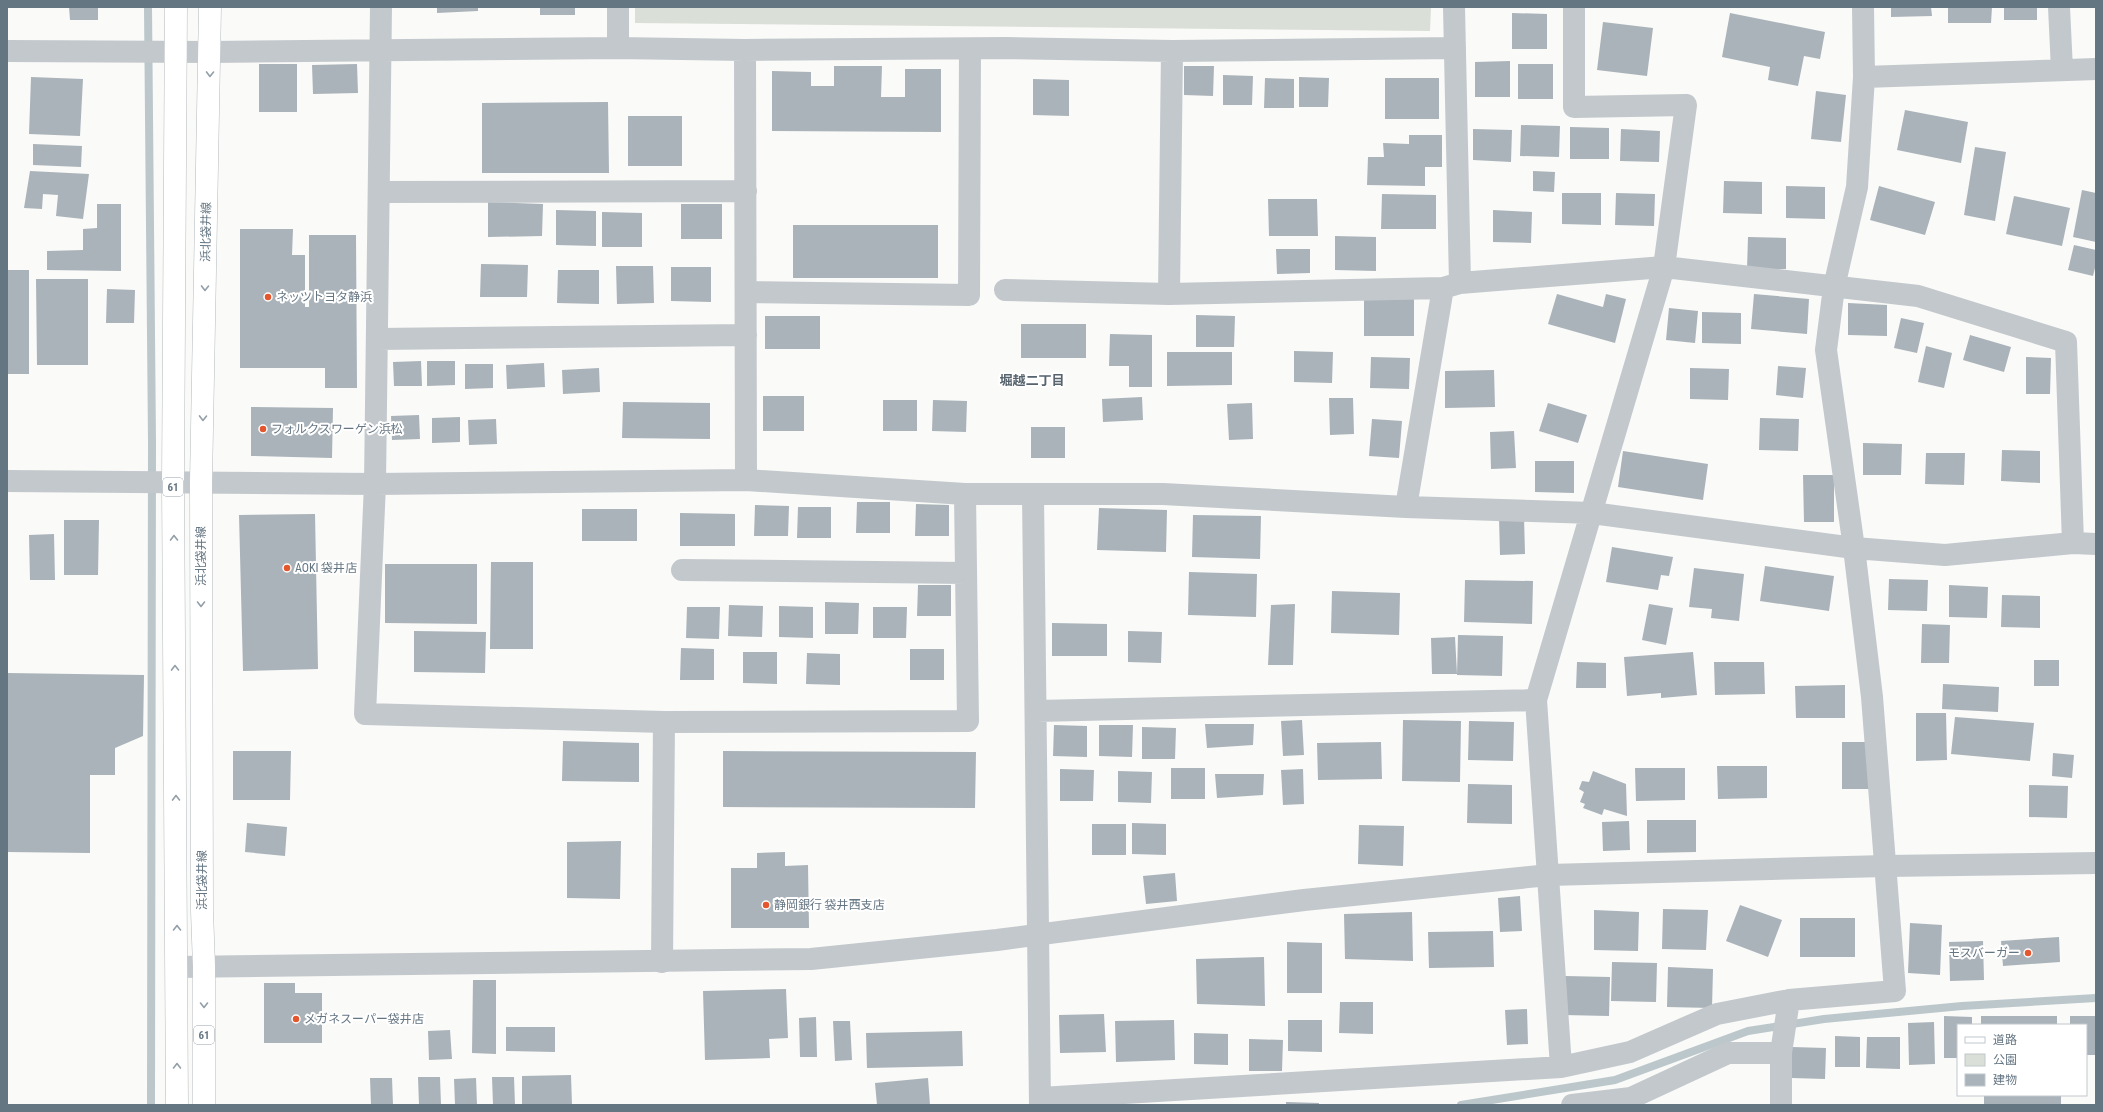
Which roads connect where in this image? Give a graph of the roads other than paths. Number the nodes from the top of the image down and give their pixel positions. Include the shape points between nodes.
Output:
1 (176, 7) edge
2 (210, 7) edge
3 (381, 7) edge
4 (618, 7) edge
5 (1454, 7) edge
6 (1574, 7) edge
7 (1864, 7) edge
8 (2059, 7) edge
9 (618, 48) junction
10 (1455, 48) junction
11 (970, 49) junction
12 (380, 50) junction
13 (745, 50) junction
14 (7, 51) edge
15 (1172, 51) junction
16 (176, 52) junction
17 (210, 52) junction
18 (2062, 70) junction
19 (2096, 70) edge
20 (1864, 77) junction
21 (379, 192) junction
22 (746, 192) junction
23 (1664, 268) junction
24 (1452, 285) junction
25 (1834, 287) junction
26 (1005, 290) dead end
27 (746, 292) junction
28 (1169, 294) junction
29 (746, 335) junction
30 (377, 339) junction
31 (7, 480) edge
32 (746, 480) junction
33 (173, 482) junction
34 (201, 482) junction
35 (375, 484) junction
36 (965, 494) junction
37 (1034, 495) junction
38 (1406, 507) junction
39 (1592, 513) junction
40 (2073, 543) junction
41 (2096, 544) edge
42 (1854, 548) junction
43 (682, 570) dead end
44 (966, 573) junction
45 (1536, 700) junction
46 (1036, 711) junction
47 (664, 722) junction
48 (2096, 863) edge
49 (1885, 866) junction
50 (1548, 875) junction
51 (1037, 935) junction
52 (662, 962) junction
53 (204, 966) junction
54 (178, 967) junction
55 (1789, 1000) junction
56 (1781, 1053) junction
57 (1560, 1067) junction
58 (1040, 1102) edge
59 (177, 1105) edge
60 (204, 1105) edge
61 (1572, 1105) edge
62 (1781, 1105) edge

1 - 16 main road, 浜北袋井線 / 61
2 - 17 main road, 浜北袋井線 / 61
3 - 12 street
4 - 9 street
5 - 10 street
6 - 23 street via 1574,107 1686,105
7 - 20 street
8 - 18 street
9 - 12 street
9 - 13 street
10 - 15 street
10 - 24 street
11 - 13 street
11 - 15 street
11 - 27 street via 969,295
12 - 17 street
12 - 21 street
13 - 22 street
14 - 16 street
15 - 28 street
16 - 17 street
16 - 33 main road, 浜北袋井線 / 61
17 -> 34 main road, 浜北袋井線 / 61
18 - 19 street
18 - 20 street
20 - 25 street via 1857,187
21 - 22 street
21 - 30 street
22 - 27 street
23 - 24 street
23 - 25 street
23 - 39 street
24 - 28 street
24 - 38 street
25 - 40 street via 1918,296 2066,342
25 - 42 street via 1826,350
26 - 28 street
27 - 29 street
29 - 30 street
29 - 32 street
30 - 35 street
31 - 33 street
32 - 35 street
32 - 36 street
33 - 34 street
54 -> 33 main road, 浜北袋井線 / 61
34 - 35 street
34 -> 53 main road, 浜北袋井線 / 61
35 - 47 street via 365,714
36 - 37 street
36 - 44 street
37 - 38 street via 1163,494
37 - 46 street
38 - 39 street
39 - 42 street
39 - 45 street
40 - 41 street
40 - 42 street via 1945,555
42 - 49 street via 1872,697
43 - 44 street
44 - 47 street via 968,721
45 - 46 street
45 - 50 street
46 - 51 street
47 - 52 street
48 - 49 street
49 - 50 street
49 - 55 street via 1895,991
50 - 51 street via 1304,900
50 - 57 street
51 - 52 street via 811,959
51 - 58 street
52 - 53 street
53 - 54 street
53 -> 60 main road, 浜北袋井線 / 61
59 -> 54 main road, 浜北袋井線 / 61
55 - 56 street
55 - 57 street via 1717,1014 1630,1052
56 - 61 street via 1728,1053 1631,1098
56 - 62 street
57 - 58 street

